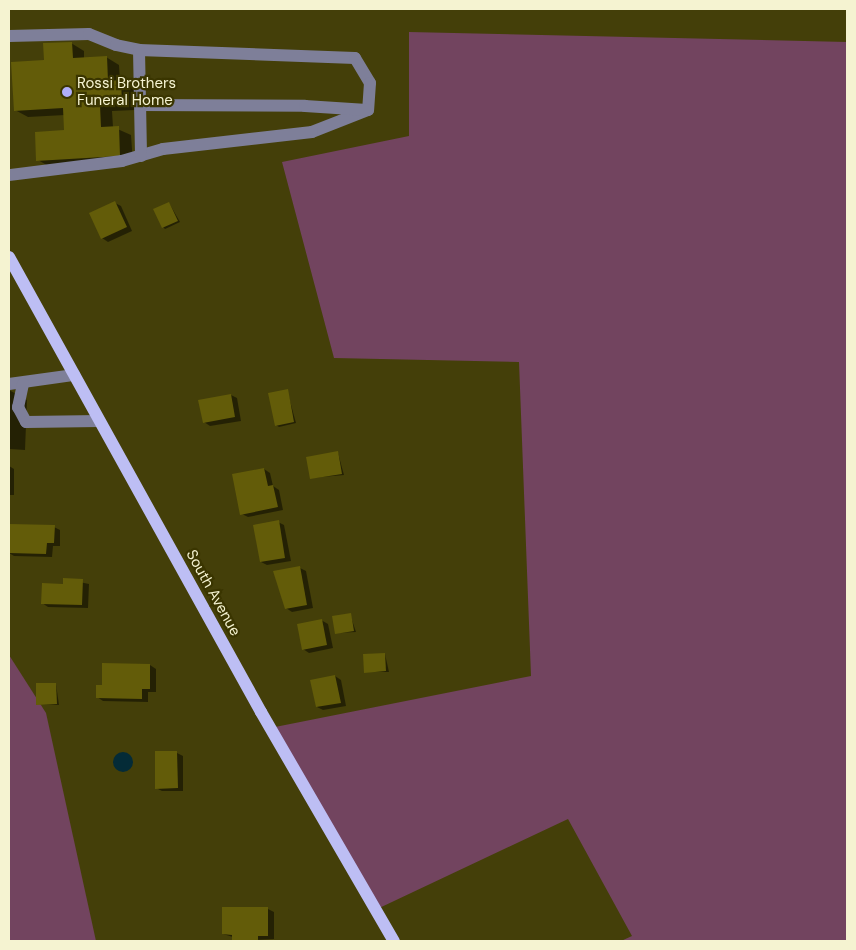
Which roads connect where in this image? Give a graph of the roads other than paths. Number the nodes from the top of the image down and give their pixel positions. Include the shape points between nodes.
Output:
1 (9, 36) edge
2 (139, 50) junction
3 (140, 105) junction
4 (368, 110) junction
5 (141, 156) junction
6 (9, 175) edge
7 (9, 257) edge
8 (74, 375) junction
9 (9, 384) edge
10 (23, 384) junction
11 (100, 421) junction
12 (394, 941) edge

1 - 2 lane via 89,34
2 - 3 lane
2 - 4 lane via 355,58 370,83
3 - 4 lane via 305,106
3 - 5 lane
4 - 5 lane via 312,132 172,148
5 - 6 lane
7 - 8 main road, South Avenue
8 - 10 lane
8 - 11 main road, South Avenue
9 - 10 lane
10 - 11 lane via 18,407 26,422
11 - 12 main road, South Avenue via 265,720

